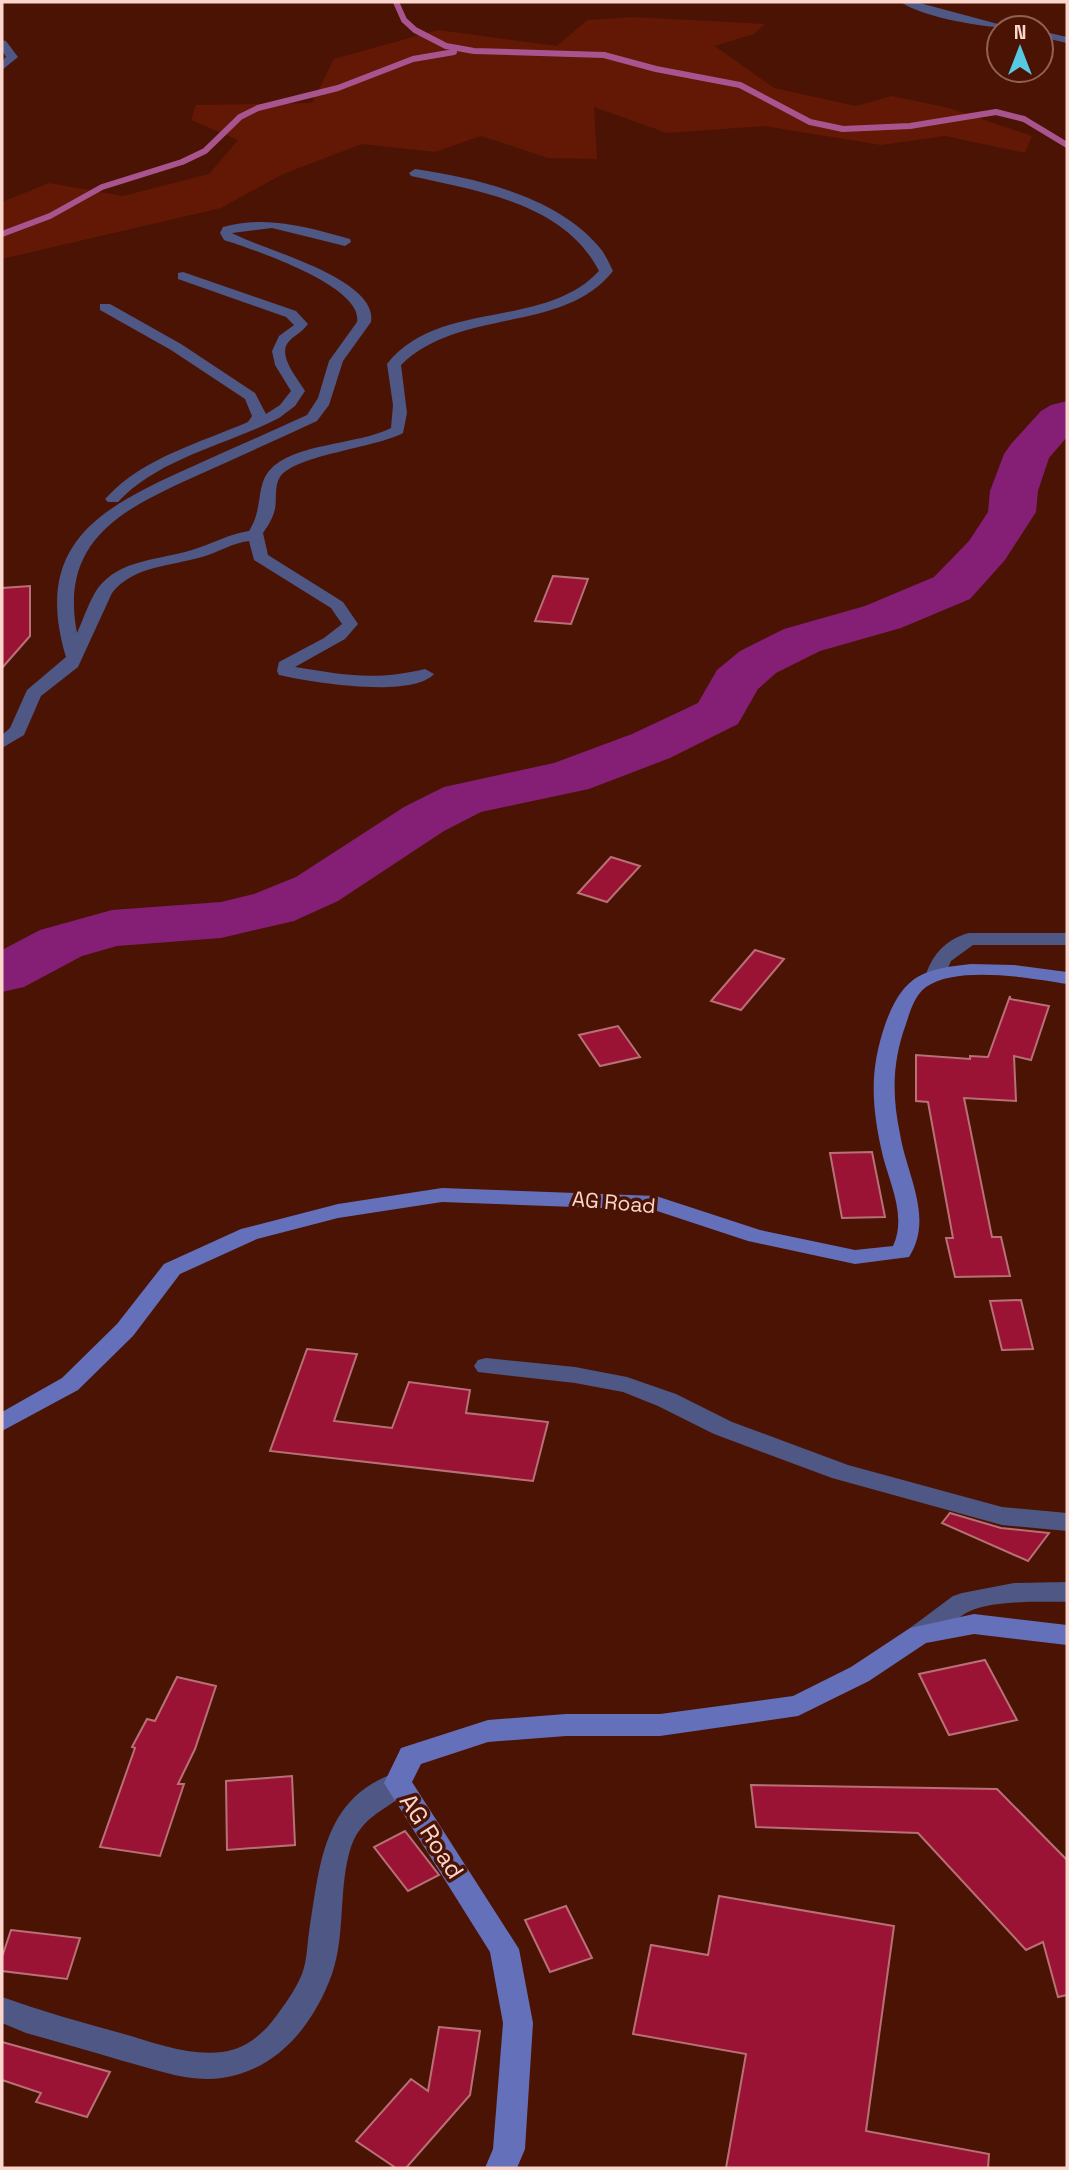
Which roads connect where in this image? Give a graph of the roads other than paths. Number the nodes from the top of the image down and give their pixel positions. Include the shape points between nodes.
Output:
1 (906, 2) edge
2 (985, 23) edge
3 (2, 43) edge
4 (2, 67) edge
5 (415, 173) dead end
6 (345, 242) dead end
7 (183, 276) dead end
8 (105, 307) dead end
9 (254, 425) junction
10 (92, 534) junction
11 (254, 535) junction
12 (74, 656) junction
13 (425, 674) dead end
14 (2, 743) edge
15 (1067, 939) edge
16 (936, 975) junction
17 (1067, 978) edge
18 (486, 1366) dead end
19 (2, 1423) edge
20 (1067, 1522) edge
21 (1067, 1592) edge
22 (919, 1635) junction
23 (1067, 1635) edge
24 (398, 1783) junction
25 (2, 2010) edge
26 (501, 2168) edge

1 - 2 street
3 - 4 street via 12,57
5 - 11 street via 478,185 529,205 597,249 606,271 601,281 572,299 413,346 394,364 400,387 398,430 375,442 292,462 277,470 269,484 265,519
6 - 10 street via 275,223 228,230 229,237 313,271 353,294 365,313 364,322 341,352 327,401 312,418 137,497
7 - 9 street via 291,314 302,324 278,349 298,391 286,409
8 - 9 street via 250,396 259,416
9 - 10 street via 147,473 116,494
10 - 12 street via 72,560 64,593
11 - 12 street via 122,574 104,592
11 - 13 street via 260,557 337,605 350,624 339,636 285,666 285,671 364,683
12 - 14 street via 72,663 33,694 18,731
15 - 16 street via 969,939 939,961
16 - 17 main road via 1032,970
16 - 19 main road, AG Road via 918,982 903,1005 885,1054 884,1102 894,1161 911,1217 910,1237 901,1252 855,1257 756,1236 656,1203 442,1195 338,1210 249,1234 172,1269 125,1330 70,1384
18 - 20 street via 627,1385 841,1472 1002,1516
21 - 22 street via 1014,1593 962,1603
22 - 23 main road, AG Road via 974,1624
22 - 24 main road, AG Road via 860,1674 798,1706 660,1725 488,1731 411,1756
24 - 25 street via 352,1818 337,1848 318,1971 305,2001 277,2038 258,2054 222,2065 178,2063
24 - 26 main road, AG Road via 504,1949 518,2022 509,2149

